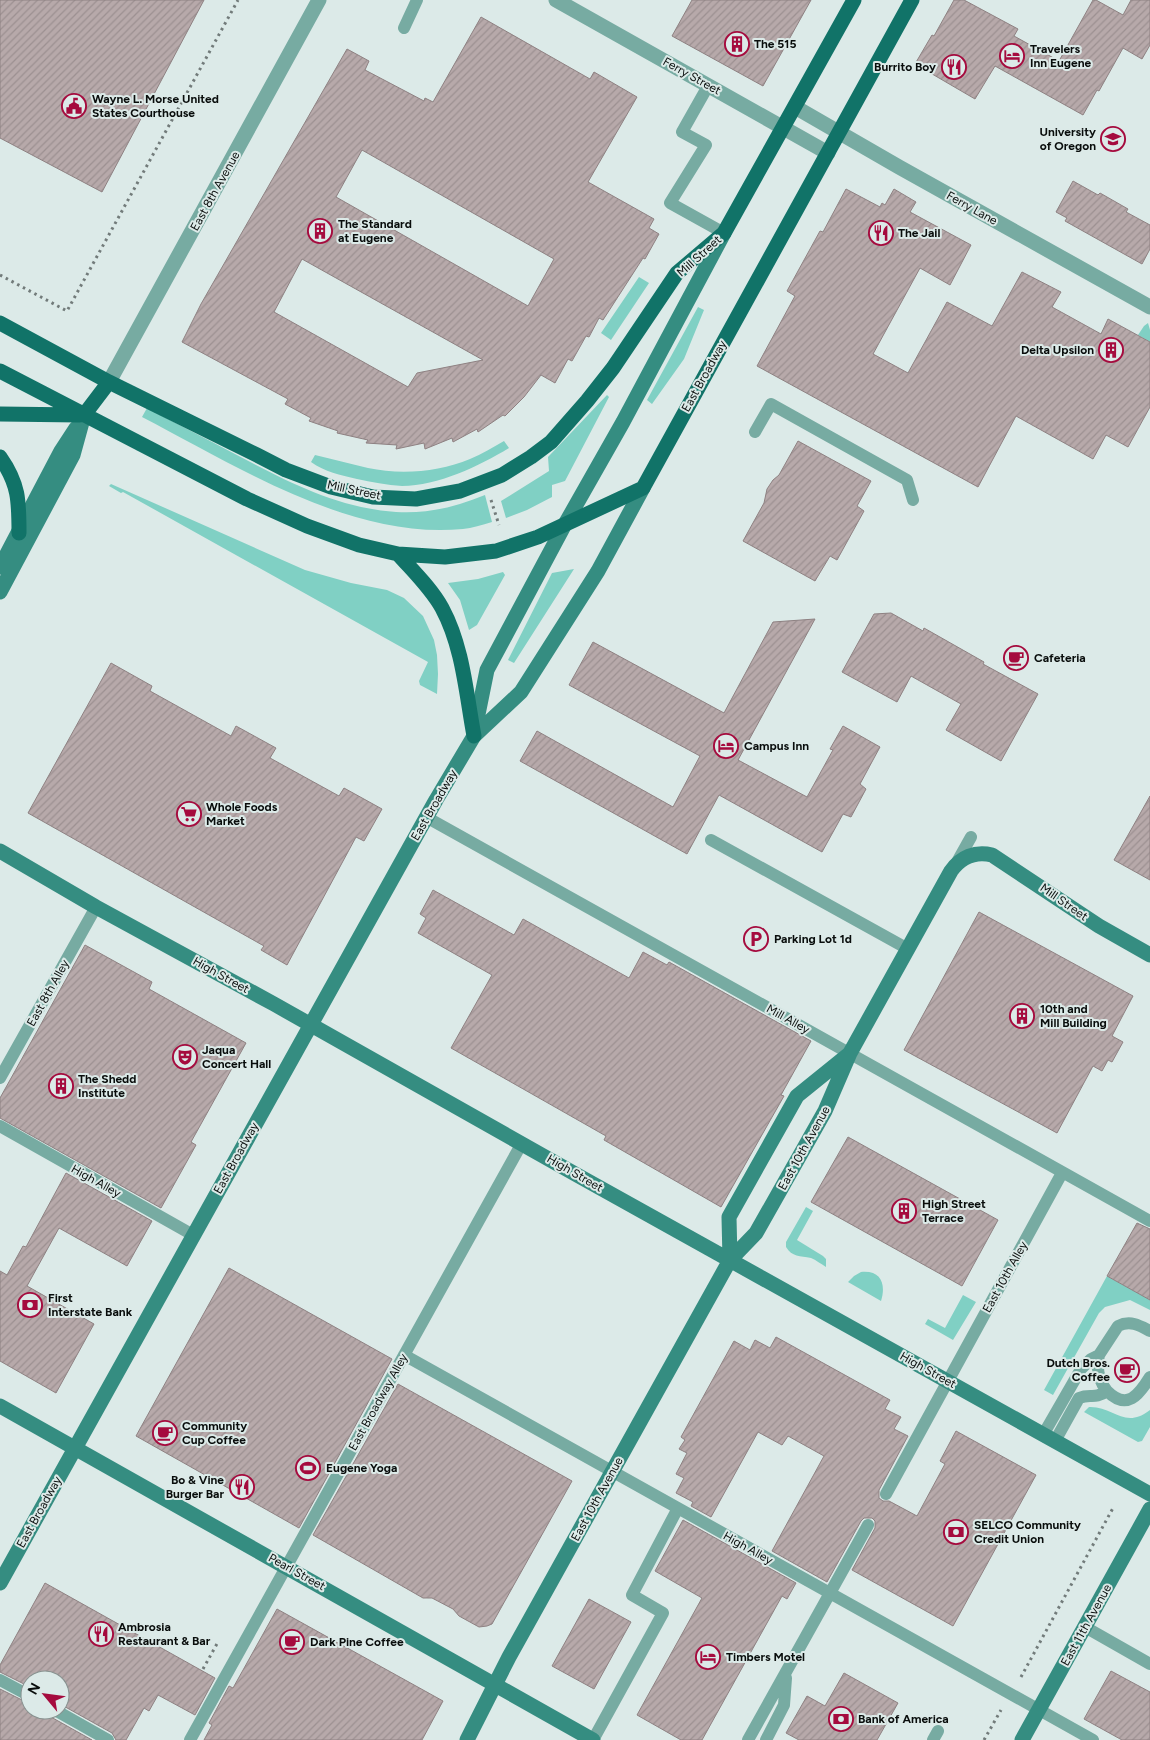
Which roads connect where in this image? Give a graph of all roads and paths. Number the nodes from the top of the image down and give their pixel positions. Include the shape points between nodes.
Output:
1 (238, 0) edge
2 (319, 0) edge
3 (417, 0) edge
4 (556, 0) edge
5 (854, 0) edge
6 (912, 0) edge
7 (404, 28) dead end
8 (708, 86) junction
9 (795, 108) junction
10 (783, 128) junction
11 (839, 132) junction
12 (828, 153) junction
13 (724, 233) junction
14 (0, 275) edge
15 (1150, 307) edge
16 (0, 322) edge
17 (0, 372) edge
18 (109, 382) junction
19 (0, 414) edge
20 (84, 415) junction
21 (755, 432) dead end
22 (0, 457) edge
23 (643, 488) junction
24 (912, 500) dead end
25 (564, 526) junction
26 (19, 533) junction
27 (398, 554) junction
28 (0, 567) edge
29 (0, 592) edge
30 (474, 736) junction
31 (426, 817) junction
32 (710, 840) dead end
33 (0, 851) edge
34 (981, 854) joint
35 (96, 907) junction
36 (908, 949) junction
37 (1150, 955) edge
38 (310, 1024) junction
39 (850, 1053) junction
40 (0, 1078) edge
41 (0, 1126) edge
42 (522, 1143) junction
43 (1062, 1172) junction
44 (1150, 1221) edge
45 (193, 1235) junction
46 (730, 1260) junction
47 (1150, 1332) edge
48 (404, 1355) junction
49 (1099, 1355) junction
50 (1150, 1377) edge
51 (948, 1381) junction
52 (1107, 1392) junction
53 (0, 1406) edge
54 (1049, 1438) junction
55 (75, 1447) junction
56 (613, 1471) junction
57 (886, 1494) dead end
58 (1150, 1494) edge
59 (678, 1508) junction
60 (1113, 1508) dead end
61 (1150, 1509) edge
62 (868, 1525) dead end
63 (286, 1566) junction
64 (0, 1583) edge
65 (830, 1594) junction
66 (1085, 1627) junction
67 (218, 1642) dead end
68 (1150, 1664) edge
69 (203, 1669) dead end
70 (786, 1673) junction
71 (0, 1680) edge
72 (496, 1684) junction
73 (20, 1691) edge
74 (1010, 1694) junction
75 (1039, 1710) junction
76 (70, 1719) edge
77 (108, 1740) edge
78 (190, 1740) edge
79 (467, 1740) edge
80 (593, 1740) edge
81 (748, 1740) edge
82 (766, 1740) edge
83 (984, 1740) edge
84 (1022, 1740) edge
85 (1093, 1740) edge

1 - 14 path via 67,311
2 - 18 street, East 8th Avenue
3 - 7 lane
4 - 8 street, Ferry Street
5 - 9 main road, East Broadway
6 - 11 main road, East Broadway
8 - 10 street, Ferry Street
8 - 13 lane via 682,132 706,145 670,203
9 - 10 main road, East Broadway
9 - 11 street, Ferry Lane
10 - 12 street, Ferry Street
10 - 13 main road, East Broadway
11 - 12 main road, East Broadway
11 - 15 street, Ferry Lane
12 - 23 main road, East Broadway
13 - 18 main road, Mill Street via 677,274 613,368 551,442 502,475 460,492 416,499 373,497 331,487 286,470
13 - 25 street, East Broadway
16 - 18 main road, Mill Street
17 - 20 main road
18 - 20 main road
19 - 20 main road
20 - 26 street via 61,451
20 - 27 main road via 298,522
20 - 29 street via 73,456
21 - 24 lane via 771,404 907,480
22 - 26 main road via 18,493
23 - 25 main road
23 - 30 street, East Broadway via 598,571 521,692
25 - 27 main road via 496,551 445,557
25 - 30 street, East Broadway via 487,670
26 - 28 street
27 - 30 main road via 441,607 452,630
30 - 31 street, East Broadway
31 - 38 street, East Broadway
31 - 39 lane, Mill Alley
32 - 36 lane
33 - 35 street, High Street
34 - 36 street, East 10th Avenue via 957,862
34 - 37 street, Mill Street via 992,856 1018,871 1099,926
35 - 38 street, High Street
35 - 40 lane, East 8th Alley
36 - 39 street, East 10th Avenue
38 - 42 street, High Street
38 - 45 street, East Broadway
39 - 43 lane, Mill Alley
39 - 46 street, East 10th Avenue via 825,1111 756,1233
39 - 46 street, East 10th Avenue via 797,1096 729,1218
41 - 45 lane, High Alley
42 - 46 street, High Street
42 - 48 lane, East Broadway Alley
43 - 44 lane, Mill Alley
43 - 51 lane, East 10th Alley
45 - 55 street, East Broadway
46 - 51 street, High Street
46 - 56 street, East 10th Avenue
47 - 49 lane via 1136,1324 1124,1323 1112,1333
48 - 56 lane, High Alley
48 - 63 lane, East Broadway Alley
49 - 52 lane via 1098,1372
49 - 54 lane via 1081,1369
50 - 52 lane via 1139,1393 1127,1400 1119,1400
51 - 54 street, High Street
51 - 57 lane, East 10th Alley
52 - 54 lane via 1097,1397 1079,1398
53 - 55 street, Pearl Street
54 - 58 street, High Street
55 - 63 street, Pearl Street
55 - 64 street, East Broadway
56 - 59 lane, High Alley
56 - 72 street, East 10th Avenue
59 - 65 lane, High Alley
59 - 80 lane via 632,1594 663,1613
60 - 74 path
61 - 66 street, East 11th Avenue
62 - 65 lane
63 - 72 street, Pearl Street
63 - 78 lane, East Broadway Alley
65 - 70 lane
65 - 74 lane, High Alley
66 - 68 lane
66 - 75 street, East 11th Avenue
67 - 69 path
70 - 81 lane
70 - 82 lane via 784,1705
71 - 73 lane
72 - 79 street, East 10th Avenue
72 - 80 street, Pearl Street
74 - 75 lane, High Alley
74 - 83 path
75 - 84 street, East 11th Avenue
75 - 85 lane, High Alley
76 - 77 lane

